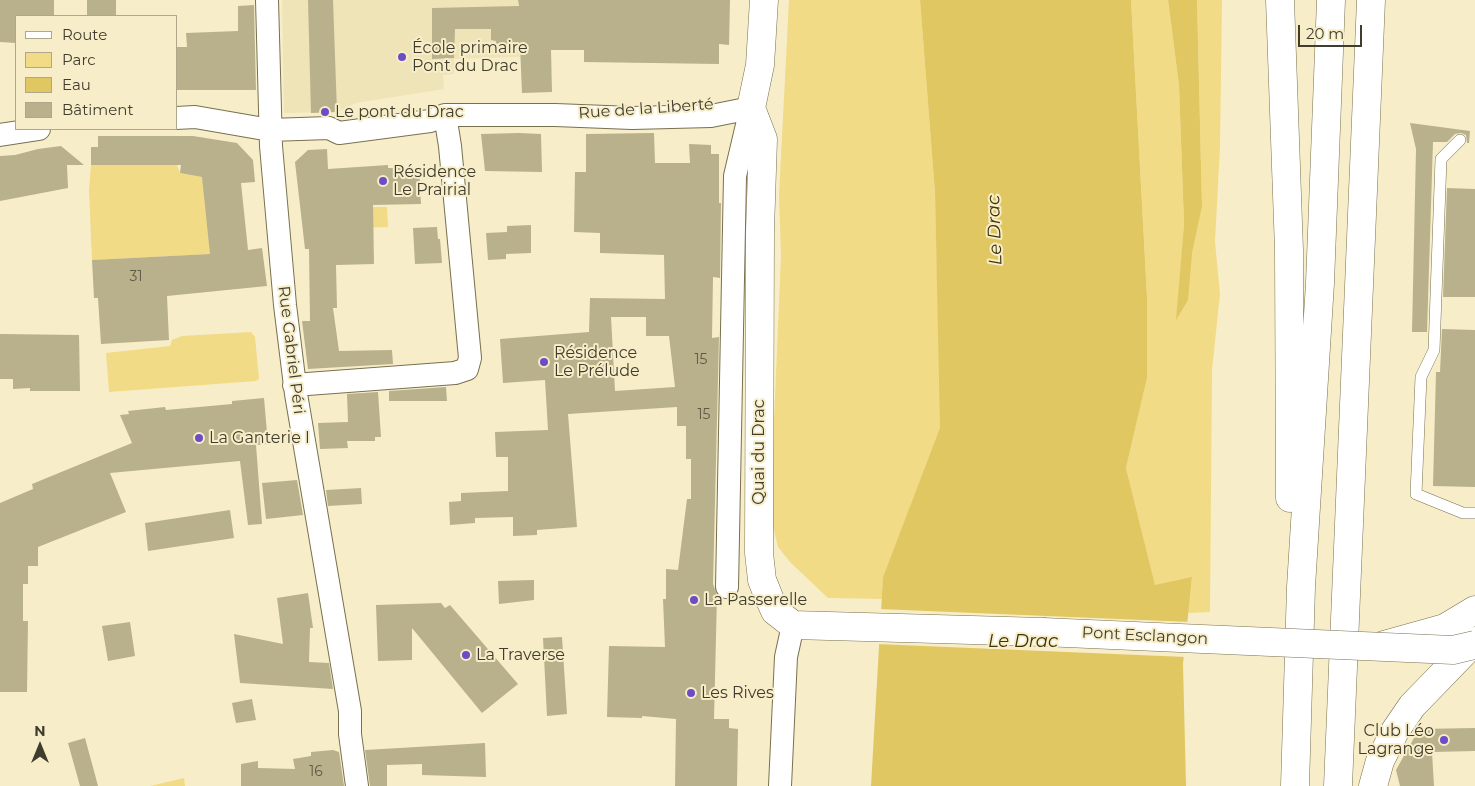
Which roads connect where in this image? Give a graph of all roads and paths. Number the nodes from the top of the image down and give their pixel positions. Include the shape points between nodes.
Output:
1 (267, 0) edge
2 (764, 0) edge
3 (1280, 0) edge
4 (1331, 0) edge
5 (1370, 0) edge
6 (751, 108) junction
7 (444, 114) junction
8 (178, 118) edge
9 (32, 130) edge
10 (270, 130) junction
11 (0, 135) edge
12 (1460, 140) dead end
13 (294, 385) junction
14 (1475, 513) edge
15 (727, 587) dead end
16 (1301, 587) junction
17 (1475, 610) edge
18 (793, 625) junction
19 (1475, 641) edge
20 (1475, 645) edge
21 (1376, 647) junction
22 (357, 786) edge
23 (780, 786) edge
24 (1295, 786) edge
25 (1338, 786) edge
26 (1373, 786) edge

1 - 10 street, Rue Gabriel Péri
2 - 6 main road, Quai du Drac via 760,65
3 - 16 main road via 1289,250 1289,495
4 - 16 main road via 1320,283
5 - 25 main road
6 - 7 street, Rue de la Liberté via 710,102 555,114
6 - 15 street, Quai du Drac via 735,176
6 - 18 main road, Quai du Drac via 763,139 759,553 762,580 775,611
7 - 10 street, Rue de la Liberté via 430,121 338,133 329,128
7 - 13 street via 450,146 470,358 467,369 454,373
8 - 10 street, Rue de la Liberté via 203,118
9 - 11 street
10 - 13 street, Rue Gabriel Péri
12 - 14 lane via 1441,159 1434,350 1421,377 1416,494 1463,513
13 - 22 street, Rue Gabriel Péri via 350,712
16 - 24 main road
17 - 21 main road, bridge via 1445,628
18 - 21 main road, Pont Esclangon, bridge
18 - 23 street via 786,657
19 - 26 main road via 1412,706 1388,746
20 - 21 main road, Pont Esclangon, bridge via 1453,650

